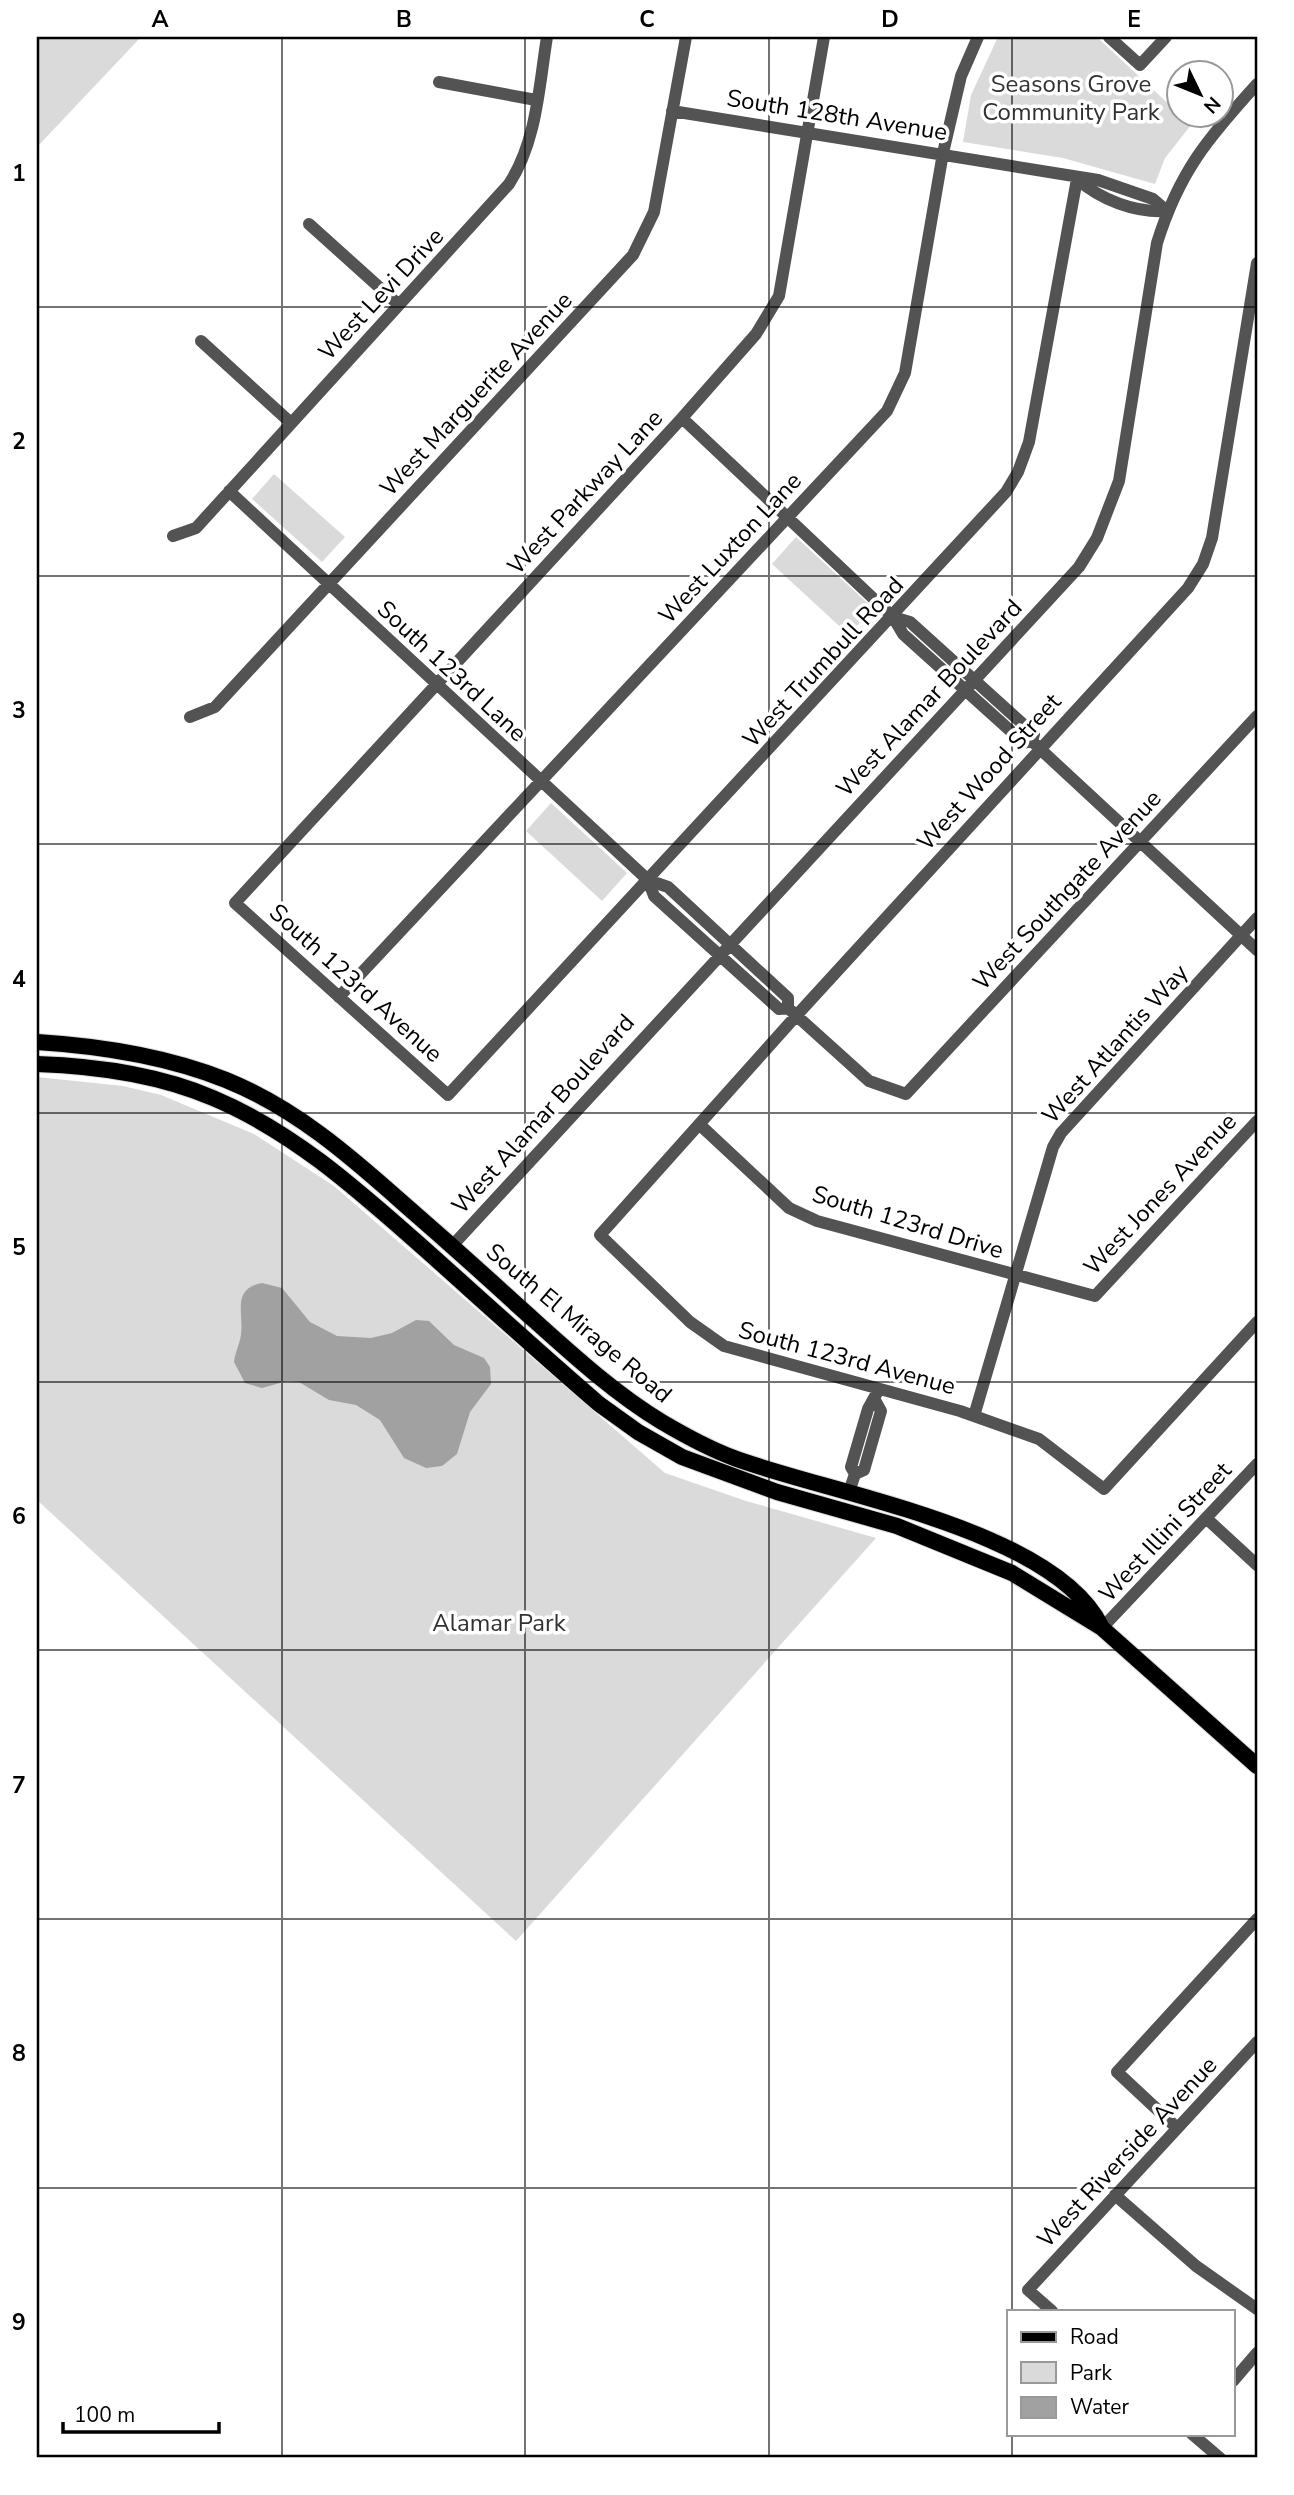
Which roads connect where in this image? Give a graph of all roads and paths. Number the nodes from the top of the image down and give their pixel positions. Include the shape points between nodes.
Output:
1 (547, 37) edge
2 (686, 37) edge
3 (824, 37) edge
4 (978, 37) edge
5 (1110, 37) edge
6 (1166, 37) edge
7 (439, 82) dead end
8 (1257, 84) edge
9 (536, 100) junction
10 (672, 111) junction
11 (807, 131) junction
12 (943, 153) junction
13 (1077, 179) junction
14 (1167, 211) junction
15 (310, 224) dead end
16 (1257, 262) edge
17 (399, 305) junction
18 (201, 341) dead end
19 (682, 418) junction
20 (291, 422) junction
21 (229, 491) junction
22 (788, 520) junction
23 (173, 536) dead end
24 (329, 585) junction
25 (893, 617) junction
26 (437, 683) junction
27 (971, 685) junction
28 (1257, 716) edge
29 (190, 717) dead end
30 (1035, 744) junction
31 (538, 780) junction
32 (1141, 842) junction
33 (648, 880) junction
34 (235, 903) joint
35 (1257, 918) edge
36 (1241, 935) junction
37 (728, 944) junction
38 (1257, 950) edge
39 (718, 955) junction
40 (339, 997) junction
41 (792, 1012) junction
42 (37, 1042) edge
43 (37, 1064) edge
44 (906, 1094) joint
45 (448, 1095) joint
46 (1257, 1121) edge
47 (699, 1124) junction
48 (600, 1236) joint
49 (452, 1246) junction
50 (1016, 1276) junction
51 (1095, 1296) joint
52 (1257, 1322) edge
53 (877, 1395) junction
54 (974, 1416) junction
55 (1257, 1464) edge
56 (849, 1492) junction
57 (1206, 1518) junction
58 (1257, 1565) edge
59 (1102, 1628) junction
60 (1257, 1766) edge
61 (1257, 1919) edge
62 (1257, 2042) edge
63 (1177, 2128) junction
64 (1115, 2195) junction
65 (1257, 2309) edge
66 (1051, 2310) edge
67 (1257, 2353) edge
68 (1234, 2380) edge
69 (1194, 2436) edge
70 (1220, 2458) edge

1 - 9 street, West Levi Drive
2 - 10 street, West Marguerite Avenue
3 - 11 street, West Parkway Lane
4 - 12 street, West Luxton Lane via 961,76
5 - 6 street via 1140,65
7 - 9 street
8 - 14 street, West Alamar Boulevard via 1190,164
9 - 17 street, West Levi Drive via 529,142 509,184
10 - 11 street, South 128th Avenue
10 - 24 street, West Marguerite Avenue via 654,212 633,255
11 - 12 street, South 128th Avenue
11 - 19 street, West Parkway Lane via 779,296 757,334
12 - 13 street, South 128th Avenue
12 - 22 street, West Luxton Lane via 905,373 887,411
13 - 14 street, South 128th Avenue via 1095,195 1148,212
13 - 25 street, West Trumbull Road via 1029,442 1018,472 991,510
14 - 27 street, West Alamar Boulevard via 1157,243 1119,481 1110,511 1079,567
15 - 17 street
16 - 30 street, West Wood Street via 1212,538 1203,564 1188,587
17 - 20 street, West Levi Drive
18 - 20 street
19 - 22 street
19 - 26 street, West Parkway Lane
20 - 21 street, West Levi Drive
21 - 23 street, West Levi Drive via 196,528
21 - 24 street, South 123rd Lane
22 - 25 street
22 - 31 street, West Luxton Lane
24 - 26 street, South 123rd Lane
24 - 29 street, West Marguerite Avenue via 215,707
25 - 27 street via 903,634
25 - 33 street, West Trumbull Road
26 - 31 street, South 123rd Lane
26 - 34 street, West Parkway Lane
27 - 30 street via 1024,743
27 - 37 street, West Alamar Boulevard
28 - 32 street, West Southgate Avenue
30 - 32 street
30 - 41 street, West Wood Street
31 - 33 street, South 123rd Lane
31 - 40 street, West Luxton Lane
32 - 36 street
32 - 44 street, West Southgate Avenue
33 - 37 street, South 123rd Lane via 668,887
33 - 39 street, South 123rd Lane via 654,896
33 - 45 street, West Trumbull Road
34 - 40 street, South 123rd Avenue
35 - 36 street, West Atlantis Way
36 - 38 street
36 - 50 street, West Atlantis Way via 1061,1133
37 - 39 street, West Alamar Boulevard
37 - 41 street, South 123rd Lane via 788,998
39 - 41 street, South 123rd Lane via 779,1009
39 - 49 street, West Alamar Boulevard
40 - 45 street, South 123rd Avenue
41 - 44 street, South 123rd Lane via 869,1081
41 - 47 street, West Wood Street
42 - 49 main road, South El Mirage Road via 165,1060 263,1097 334,1142
43 - 59 main road, South El Mirage Road via 110,1069 159,1079 265,1122 302,1145 378,1207 589,1395 638,1432 727,1476 948,1544 1012,1573
46 - 51 street, West Jones Avenue
47 - 48 street, West Wood Street
47 - 50 street, South 123rd Drive via 789,1208 817,1221
48 - 53 street, South 123rd Avenue via 690,1322 724,1346
49 - 56 main road, South El Mirage Road via 588,1366 661,1422 733,1458
50 - 51 street, South 123rd Drive
50 - 54 street, West Atlantis Way
52 - 54 street, South 123rd Avenue via 1104,1489 1039,1439
53 - 54 street, South 123rd Avenue
53 - 56 street via 881,1411 864,1470 855,1474
55 - 57 street, West Illini Street
56 - 59 main road, South El Mirage Road via 998,1543 1075,1591 1092,1608
57 - 58 street
57 - 59 street, West Illini Street
59 - 60 main road, South El Mirage Road
61 - 63 street via 1117,2072
62 - 63 street, West Riverside Avenue
63 - 64 street, West Riverside Avenue
64 - 65 street via 1196,2266
64 - 66 street, West Riverside Avenue via 1028,2290
67 - 68 street
69 - 70 street

